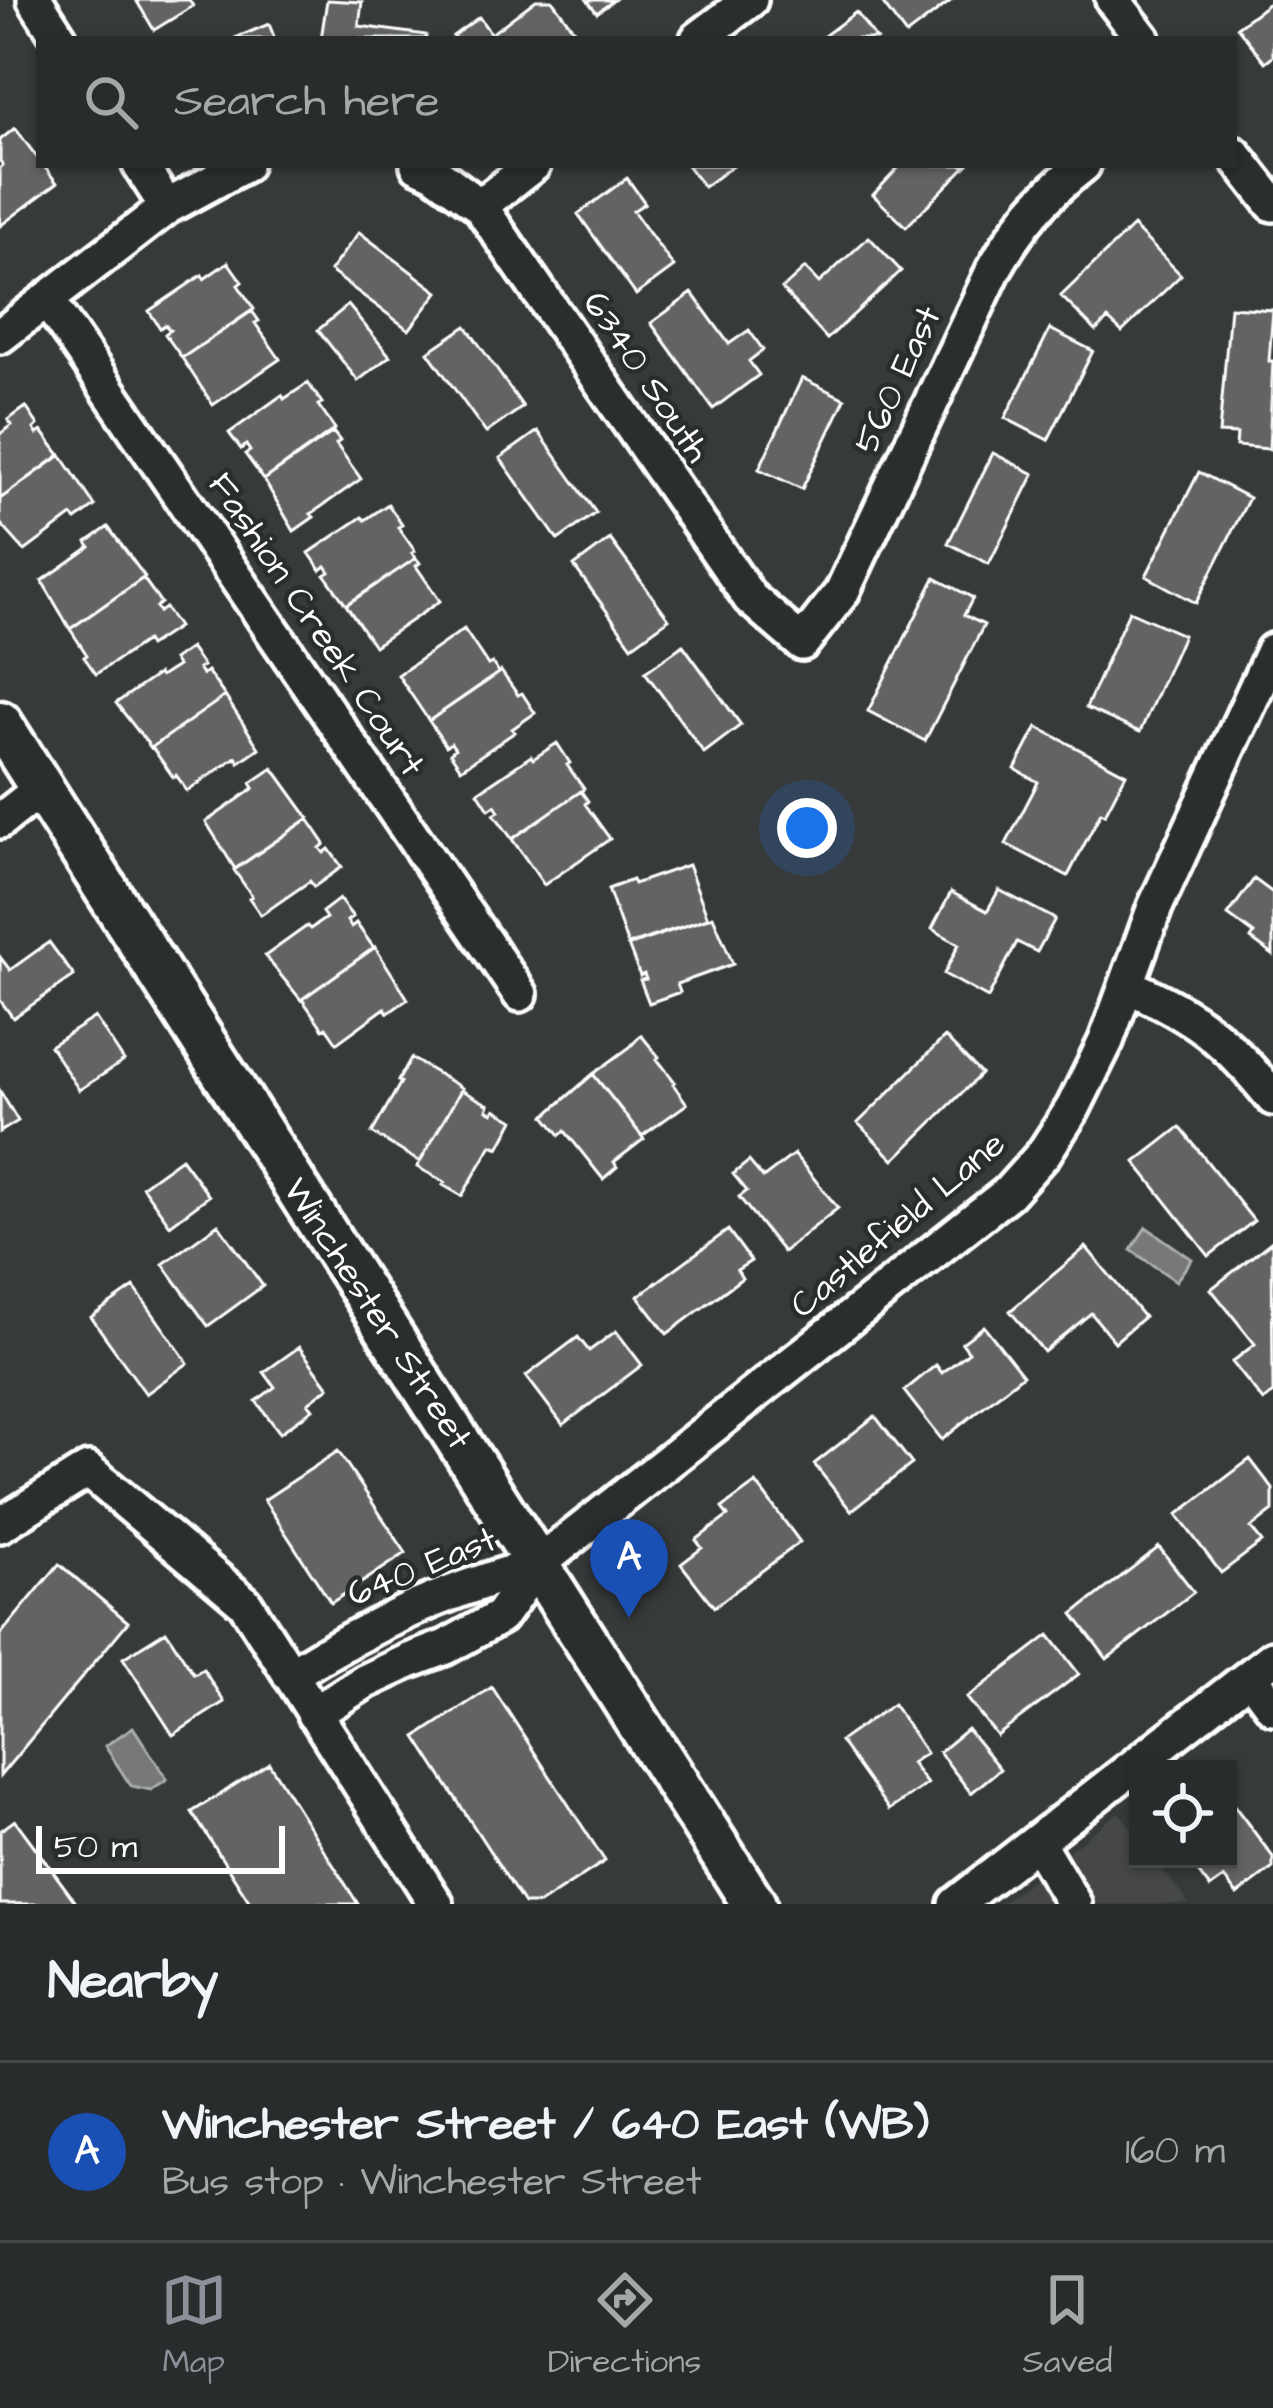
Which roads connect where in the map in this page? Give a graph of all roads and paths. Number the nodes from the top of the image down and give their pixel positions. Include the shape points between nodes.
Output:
1 (35, 0) edge
2 (750, 0) edge
3 (1113, 0) edge
4 (58, 36) edge
5 (702, 36) edge
6 (1141, 36) edge
7 (1237, 158) edge
8 (142, 168) edge
9 (238, 168) edge
10 (425, 168) edge
11 (529, 168) edge
12 (1079, 168) edge
13 (1273, 204) edge
14 (480, 206) junction
15 (166, 207) junction
16 (47, 299) junction
17 (0, 336) edge
18 (802, 643) joint
19 (1273, 651) edge
20 (0, 723) edge
21 (42, 788) junction
22 (0, 820) edge
23 (1128, 986) junction
24 (520, 994) dead end
25 (1273, 1098) edge
26 (0, 1525) edge
27 (537, 1564) junction
28 (1262, 1667) edge
29 (290, 1676) junction
30 (1273, 1706) edge
31 (314, 1714) junction
32 (1037, 1842) junction
33 (436, 1904) edge
34 (754, 1904) edge
35 (956, 1904) edge
36 (1074, 1904) edge

1 - 4 street
2 - 5 street
3 - 6 street
7 - 13 street
8 - 15 street
9 - 15 street
10 - 14 street, 6340 South
11 - 14 street
12 - 18 street, 560 East via 1017,228 842,592
14 - 18 street, 6340 South via 750,598
15 - 16 street
16 - 17 street
16 - 24 street, Fashion Creek Court
19 - 23 street, Castlefield Lane via 1155,907
20 - 21 main road, Winchester Street
21 - 22 street
21 - 27 main road, Winchester Street
23 - 25 street via 1192,1016
23 - 27 street, Castlefield Lane via 1073,1108 1008,1193
26 - 29 street via 88,1470 245,1603
27 - 29 street, 640 East via 387,1618
27 - 31 street, 640 East via 500,1617
27 - 34 main road, Winchester Street
28 - 30 street
28 - 32 street
29 - 31 street
31 - 33 street
32 - 35 street
32 - 36 street

